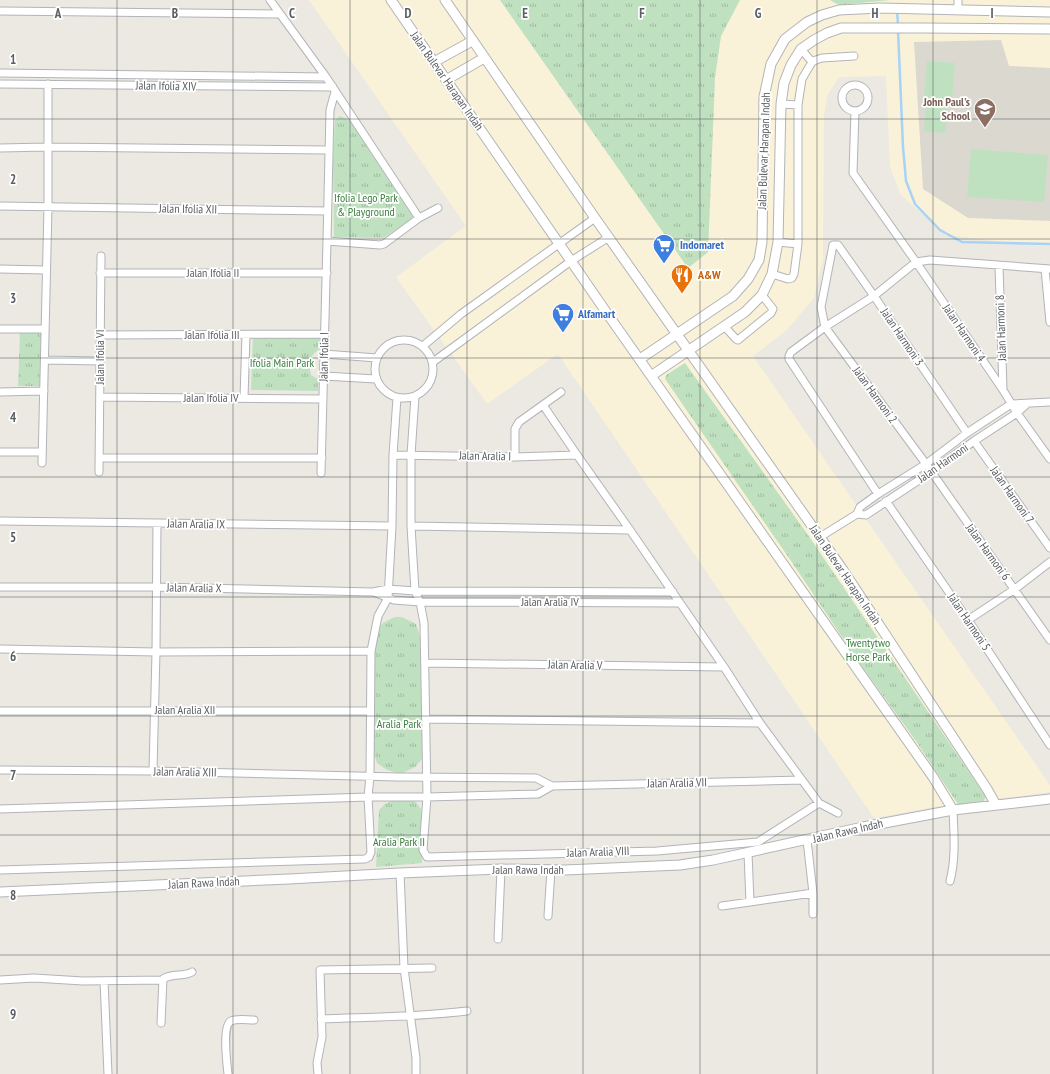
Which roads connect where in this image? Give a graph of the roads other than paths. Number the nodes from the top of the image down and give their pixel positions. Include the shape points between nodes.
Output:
1 (270, 0) edge
2 (391, 0) edge
3 (445, 0) edge
4 (958, 0) edge
5 (958, 10) junction
6 (0, 11) edge
7 (1016, 12) junction
8 (1050, 12) edge
9 (280, 14) junction
10 (1016, 29) junction
11 (1050, 29) edge
12 (472, 41) junction
13 (801, 49) junction
14 (854, 56) dead end
15 (484, 58) junction
16 (434, 62) junction
17 (812, 62) junction
18 (0, 73) edge
19 (326, 77) junction
20 (446, 80) junction
21 (0, 84) edge
22 (48, 84) junction
23 (334, 90) junction
24 (781, 104) junction
25 (798, 105) junction
26 (855, 112) dead end
27 (48, 147) junction
28 (0, 148) edge
29 (329, 150) junction
30 (0, 206) edge
31 (48, 207) junction
32 (438, 208) dead end
33 (327, 212) junction
34 (419, 218) junction
35 (596, 218) junction
36 (609, 237) junction
37 (327, 241) junction
38 (778, 242) junction
39 (559, 244) junction
40 (798, 244) junction
41 (101, 256) dead end
42 (571, 261) junction
43 (916, 262) junction
44 (999, 266) junction
45 (0, 269) edge
46 (1048, 269) edge
47 (46, 270) junction
48 (326, 273) junction
49 (100, 274) junction
50 (772, 274) junction
51 (762, 295) junction
52 (874, 296) junction
53 (1050, 322) edge
54 (725, 327) junction
55 (825, 327) junction
56 (0, 329) edge
57 (44, 329) junction
58 (325, 334) junction
59 (678, 334) junction
60 (100, 335) junction
61 (246, 335) junction
62 (423, 346) junction
63 (688, 350) junction
64 (324, 354) junction
65 (377, 358) junction
66 (640, 359) junction
67 (45, 360) junction
68 (100, 361) junction
69 (433, 362) junction
70 (324, 376) junction
71 (651, 376) junction
72 (376, 379) junction
73 (1003, 390) junction
74 (0, 392) edge
75 (44, 392) junction
76 (561, 392) dead end
77 (415, 396) junction
78 (100, 397) junction
79 (244, 398) junction
80 (397, 398) junction
81 (323, 399) junction
82 (1050, 402) edge
83 (1012, 404) junction
84 (1027, 404) junction
85 (543, 405) junction
86 (1017, 413) junction
87 (967, 433) junction
88 (974, 441) junction
89 (0, 452) edge
90 (42, 452) junction
91 (393, 455) junction
92 (411, 455) junction
93 (577, 455) junction
94 (515, 457) junction
95 (99, 458) junction
96 (322, 458) junction
97 (1050, 459) edge
98 (42, 463) dead end
99 (926, 464) junction
100 (99, 472) dead end
101 (931, 472) junction
102 (321, 473) dead end
103 (878, 494) junction
104 (886, 501) junction
105 (857, 514) junction
106 (0, 521) edge
107 (157, 523) junction
108 (392, 526) junction
109 (411, 526) junction
110 (630, 530) junction
111 (820, 538) junction
112 (1050, 548) edge
113 (1050, 562) edge
114 (0, 587) edge
115 (156, 587) junction
116 (388, 589) junction
117 (1015, 589) junction
118 (415, 590) junction
119 (373, 592) junction
120 (673, 592) junction
121 (388, 598) junction
122 (420, 602) junction
123 (680, 603) junction
124 (968, 620) junction
125 (1050, 640) edge
126 (0, 649) edge
127 (371, 651) junction
128 (156, 652) junction
129 (426, 663) junction
130 (724, 667) junction
131 (154, 710) junction
132 (0, 711) edge
133 (370, 711) junction
134 (427, 719) junction
135 (760, 723) junction
136 (1050, 745) edge
137 (0, 770) edge
138 (153, 771) junction
139 (370, 776) junction
140 (427, 778) junction
141 (802, 780) junction
142 (552, 786) junction
143 (368, 797) junction
144 (427, 797) junction
145 (1050, 799) edge
146 (819, 803) junction
147 (996, 805) junction
148 (0, 808) edge
149 (953, 810) junction
150 (838, 813) dead end
151 (807, 840) junction
152 (748, 852) junction
153 (501, 869) junction
154 (0, 870) edge
155 (551, 870) junction
156 (400, 873) junction
157 (950, 881) dead end
158 (0, 892) edge
159 (813, 893) junction
160 (750, 902) junction
161 (722, 906) dead end
162 (814, 914) dead end
163 (548, 916) dead end
164 (498, 939) dead end
165 (404, 968) junction
166 (432, 968) dead end
167 (192, 972) dead end
168 (0, 980) edge
169 (163, 980) junction
170 (104, 981) junction
171 (467, 1011) dead end
172 (410, 1015) junction
173 (254, 1020) dead end
174 (321, 1020) junction
175 (161, 1023) dead end
176 (108, 1074) edge
177 (228, 1074) edge
178 (318, 1074) edge
179 (416, 1074) edge

1 - 9 street
2 - 16 street, Jalan Bulevar Harapan Indah
3 - 12 street, Jalan Bulevar Harapan Indah
4 - 5 street
5 - 7 street, Jalan Bulevar Harapan Indah
5 - 59 street, Jalan Bulevar Harapan Indah via 839,10 807,22 785,39 771,64 764,97 762,242 758,260 748,279 733,296
6 - 9 street
7 - 8 street, Jalan Bulevar Harapan Indah
7 - 10 street
9 - 19 street
10 - 11 street, Jalan Bulevar Harapan Indah
10 - 13 street, Jalan Bulevar Harapan Indah via 841,28 827,32
12 - 15 street, Jalan Bulevar Harapan Indah
12 - 16 street
13 - 17 street
13 - 24 street, Jalan Bulevar Harapan Indah via 784,83
14 - 17 street via 822,58
15 - 20 street
15 - 35 street, Jalan Bulevar Harapan Indah
16 - 20 street, Jalan Bulevar Harapan Indah
17 - 25 street via 802,79
18 - 19 street, Jalan Ifolia XIV
19 - 23 street
20 - 39 street, Jalan Bulevar Harapan Indah
21 - 22 street, Jalan Ifolia XIV
22 - 23 street, Jalan Ifolia XIV
22 - 27 street
23 - 29 street, Jalan Ifolia I via 330,110
23 - 34 street
24 - 25 street
24 - 38 street, Jalan Bulevar Harapan Indah
25 - 40 street
26 - 43 street, Jalan Harmoni 4 via 853,174
27 - 28 street
27 - 29 street
27 - 31 street
29 - 33 street, Jalan Ifolia I
30 - 31 street, Jalan Ifolia XII
31 - 33 street, Jalan Ifolia XII
31 - 47 street
32 - 34 street
33 - 37 street, Jalan Ifolia I
34 - 37 street via 384,244 375,246
35 - 36 street, Jalan Bulevar Harapan Indah
35 - 39 street
36 - 42 street
36 - 59 street, Jalan Bulevar Harapan Indah
37 - 48 street, Jalan Ifolia I
38 - 40 street
38 - 50 street, Jalan Bulevar Harapan Indah
39 - 42 street, Jalan Bulevar Harapan Indah
39 - 62 street via 460,314
40 - 50 street via 792,278
41 - 49 street, Jalan Ifolia VI
42 - 66 street, Jalan Bulevar Harapan Indah
42 - 69 street
43 - 44 street via 930,260
43 - 52 street
43 - 73 street, Jalan Harmoni 4
44 - 46 street
44 - 73 street, Jalan Harmoni 8
45 - 47 street
46 - 53 street
47 - 57 street
48 - 49 street, Jalan Ifolia II
48 - 58 street, Jalan Ifolia I
49 - 60 street, Jalan Ifolia VI
50 - 51 street, Jalan Bulevar Harapan Indah
51 - 54 street, Jalan Bulevar Harapan Indah
51 - 54 street via 773,309 771,313 738,340
52 - 55 street
52 - 55 street, Jalan Harmoni 3 via 838,245 834,244 821,307
52 - 87 street, Jalan Harmoni 3
54 - 63 street, Jalan Bulevar Harapan Indah
55 - 99 street, Jalan Harmoni 2
55 - 103 street via 791,352 789,358
56 - 57 street
57 - 67 street
58 - 61 street, Jalan Ifolia III
58 - 64 street, Jalan Ifolia I
59 - 63 street, Jalan Bulevar Harapan Indah
59 - 66 street, Jalan Bulevar Harapan Indah
60 - 61 street, Jalan Ifolia III
60 - 68 street, Jalan Ifolia VI
61 - 79 street
62 - 65 street via 413,341 392,342 383,348
62 - 69 street
63 - 71 street, Jalan Bulevar Harapan Indah
63 - 111 street, Jalan Bulevar Harapan Indah
64 - 65 street
64 - 70 street, Jalan Ifolia I
65 - 72 street via 374,368
66 - 71 street, Jalan Bulevar Harapan Indah
67 - 68 street
67 - 75 street
68 - 78 street, Jalan Ifolia VI
69 - 77 street via 434,372 430,382 424,391
70 - 72 street
70 - 81 street, Jalan Ifolia I
71 - 149 street, Jalan Bulevar Harapan Indah
72 - 80 street via 384,391
73 - 83 street, Jalan Harmoni 4
74 - 75 street
75 - 90 street
76 - 85 street
77 - 80 street
77 - 92 street
78 - 79 street, Jalan Ifolia IV
78 - 95 street, Jalan Ifolia VI
79 - 81 street, Jalan Ifolia IV
80 - 91 street
81 - 96 street, Jalan Ifolia I
82 - 84 street
83 - 84 street
83 - 86 street, Jalan Harmoni 4
83 - 87 street, Jalan Harmoni
84 - 86 street, Jalan Harmoni
85 - 93 street
85 - 94 street via 519,422 515,429
86 - 88 street, Jalan Harmoni
86 - 97 street, Jalan Harmoni 4
87 - 99 street, Jalan Harmoni
88 - 101 street, Jalan Harmoni
88 - 112 street, Jalan Harmoni 7
89 - 90 street
90 - 98 street
91 - 92 street, Jalan Aralia I
91 - 108 street
92 - 94 street, Jalan Aralia I
92 - 109 street
93 - 94 street, Jalan Aralia I
93 - 110 street
95 - 96 street
95 - 100 street, Jalan Ifolia VI
96 - 102 street, Jalan Ifolia I
99 - 101 street, Jalan Harmoni 6
99 - 103 street, Jalan Harmoni
101 - 104 street, Jalan Harmoni
101 - 117 street, Jalan Harmoni 6
103 - 105 street, Jalan Harmoni via 860,507
104 - 105 street, Jalan Harmoni via 866,515
104 - 124 street, Jalan Harmoni 5
105 - 111 street, Jalan Harmoni
106 - 107 street, Jalan Aralia IX
107 - 108 street, Jalan Aralia IX
107 - 115 street
108 - 116 street
109 - 110 street
109 - 118 street
110 - 120 street
111 - 147 street, Jalan Bulevar Harapan Indah
113 - 117 street
114 - 115 street, Jalan Aralia X
115 - 119 street, Jalan Aralia X
115 - 128 street
116 - 118 street, Jalan Aralia X
116 - 119 street, Jalan Aralia X
116 - 121 street
117 - 124 street
117 - 125 street, Jalan Harmoni 6
118 - 120 street, Jalan Aralia X
118 - 122 street
119 - 121 street, Jalan Aralia IV
120 - 123 street
121 - 122 street, Jalan Aralia IV
121 - 127 street via 378,616
122 - 123 street, Jalan Aralia IV
122 - 129 street
123 - 130 street
124 - 136 street, Jalan Harmoni 5
126 - 128 street
127 - 128 street
127 - 133 street
128 - 131 street
129 - 130 street, Jalan Aralia V
129 - 134 street
130 - 135 street
131 - 132 street, Jalan Aralia XII
131 - 133 street, Jalan Aralia XII
131 - 138 street
133 - 139 street
134 - 135 street
134 - 140 street
135 - 141 street
137 - 138 street, Jalan Aralia XIII
138 - 139 street, Jalan Aralia XIII
139 - 140 street, Jalan Aralia XIII
139 - 143 street
140 - 142 street, Jalan Aralia VII via 536,778
140 - 144 street
141 - 142 street, Jalan Aralia VII
141 - 146 street
142 - 144 street, Jalan Aralia VII via 538,794
143 - 144 street, Jalan Aralia VII
143 - 148 street, Jalan Aralia VII
143 - 154 street via 371,852 365,859
144 - 146 street, Jalan Aralia VIII via 423,850 427,857 657,851 758,842
145 - 147 street, Jalan Rawa Indah
146 - 150 street
147 - 149 street, Jalan Rawa Indah
149 - 151 street, Jalan Rawa Indah
149 - 157 street via 954,858
151 - 152 street, Jalan Rawa Indah
151 - 159 street
152 - 155 street, Jalan Rawa Indah via 680,865
152 - 160 street
153 - 155 street, Jalan Rawa Indah
153 - 156 street, Jalan Rawa Indah
153 - 164 street
155 - 163 street
156 - 158 street, Jalan Rawa Indah
156 - 165 street
159 - 160 street
159 - 162 street
160 - 161 street
165 - 166 street
165 - 172 street
165 - 174 street via 320,970
167 - 169 street via 173,975
168 - 170 street via 34,978
169 - 170 street
169 - 175 street
170 - 176 street
171 - 172 street
172 - 174 street
172 - 179 street
173 - 177 street via 236,1020 228,1024
174 - 178 street

